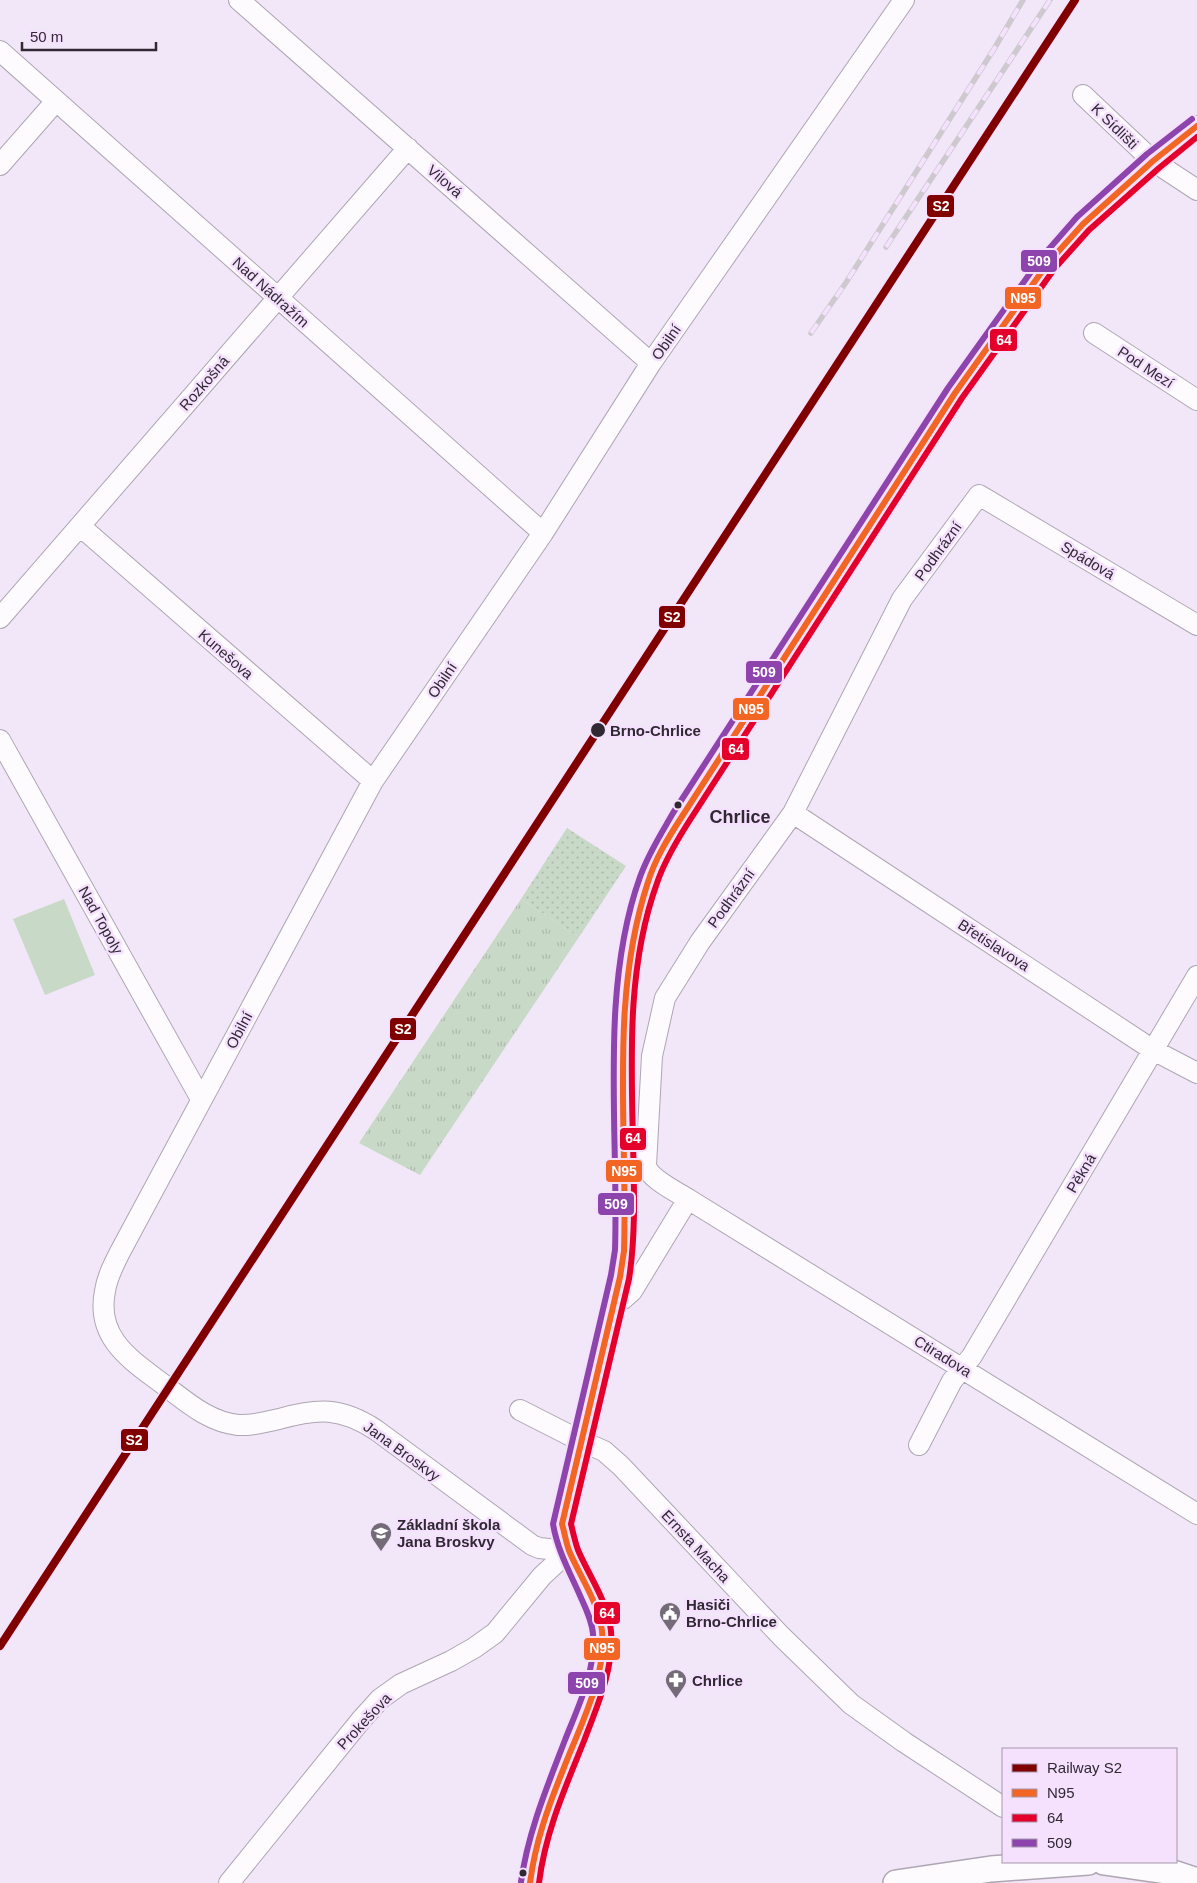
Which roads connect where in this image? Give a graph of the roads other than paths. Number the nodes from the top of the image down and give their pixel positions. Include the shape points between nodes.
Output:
1 (239, 0) edge
2 (904, 0) edge
3 (0, 51) edge
4 (1083, 95) dead end
5 (56, 101) junction
6 (1197, 126) edge
7 (408, 148) junction
8 (1153, 161) junction
9 (0, 165) edge
10 (1197, 190) edge
11 (278, 298) junction
12 (1094, 333) dead end
13 (652, 363) junction
14 (1197, 400) edge
15 (979, 494) joint
16 (80, 526) junction
17 (543, 533) junction
18 (0, 618) edge
19 (1197, 625) edge
20 (0, 740) edge
21 (373, 781) junction
22 (793, 813) junction
23 (1197, 976) edge
24 (1153, 1050) junction
25 (1197, 1073) edge
26 (201, 1099) junction
27 (688, 1199) junction
28 (613, 1303) junction
29 (963, 1368) junction
30 (167, 1387) joint
31 (520, 1410) dead end
32 (581, 1441) junction
33 (919, 1445) dead end
34 (1197, 1514) edge
35 (569, 1551) junction
36 (1002, 1806) edge
37 (1061, 1863) edge
38 (1107, 1863) edge
39 (1139, 1875) edge
40 (1197, 1881) edge
41 (229, 1883) edge
42 (530, 1883) edge
43 (896, 1883) edge

1 - 7 street, Vilová
2 - 13 street, Obilní
3 - 5 street, Nad Nádražím
4 - 8 street, K Sídlišti
5 - 9 street
5 - 11 street, Nad Nádražím
6 - 8 street
7 - 11 street, Rozkošná
7 - 13 street, Vilová
8 - 10 street, K Sídlišti
8 - 28 street via 1083,224 1048,263 1018,304 955,393 665,844 641,903 629,966 624,1043 625,1231 623,1260
11 - 16 street, Rozkošná
11 - 17 street, Nad Nádražím
12 - 14 street, Pod Mezí
13 - 17 street, Obilní
15 - 19 street, Spádová
15 - 22 street, Podhrázní via 902,599
16 - 18 street, Rozkošná
16 - 21 street, Kunešova
17 - 21 street, Obilní
20 - 26 street, Nad Topoly
21 - 26 street, Obilní
22 - 24 street, Břetislavova
22 - 27 street, Podhrázní via 700,942 665,998 652,1056 646,1165 652,1175
23 - 24 street, Pěkná
24 - 25 street, Břetislavova
24 - 29 street, Pěkná
26 - 30 street, Obilní via 120,1252 103,1300 106,1325 116,1345 126,1357
27 - 28 street via 632,1291
27 - 29 street, Ctiradova
28 - 32 street
29 - 33 street, Pěkná via 952,1381
29 - 34 street, Ctiradova
30 - 35 street, Jana Broskvy via 197,1410 230,1424 261,1424 323,1410 352,1416 376,1430 532,1545
31 - 32 street, Ernsta Macha
32 - 35 street via 563,1519
32 - 36 street, Ernsta Macha via 604,1451 621,1466 781,1636 851,1704
35 - 41 street, Prokešova via 542,1576 495,1633 474,1648 401,1684 380,1699
35 - 42 street via 599,1616 603,1654 596,1687 534,1849
37 - 43 street via 991,1868
38 - 39 street
39 - 40 street via 1167,1871

